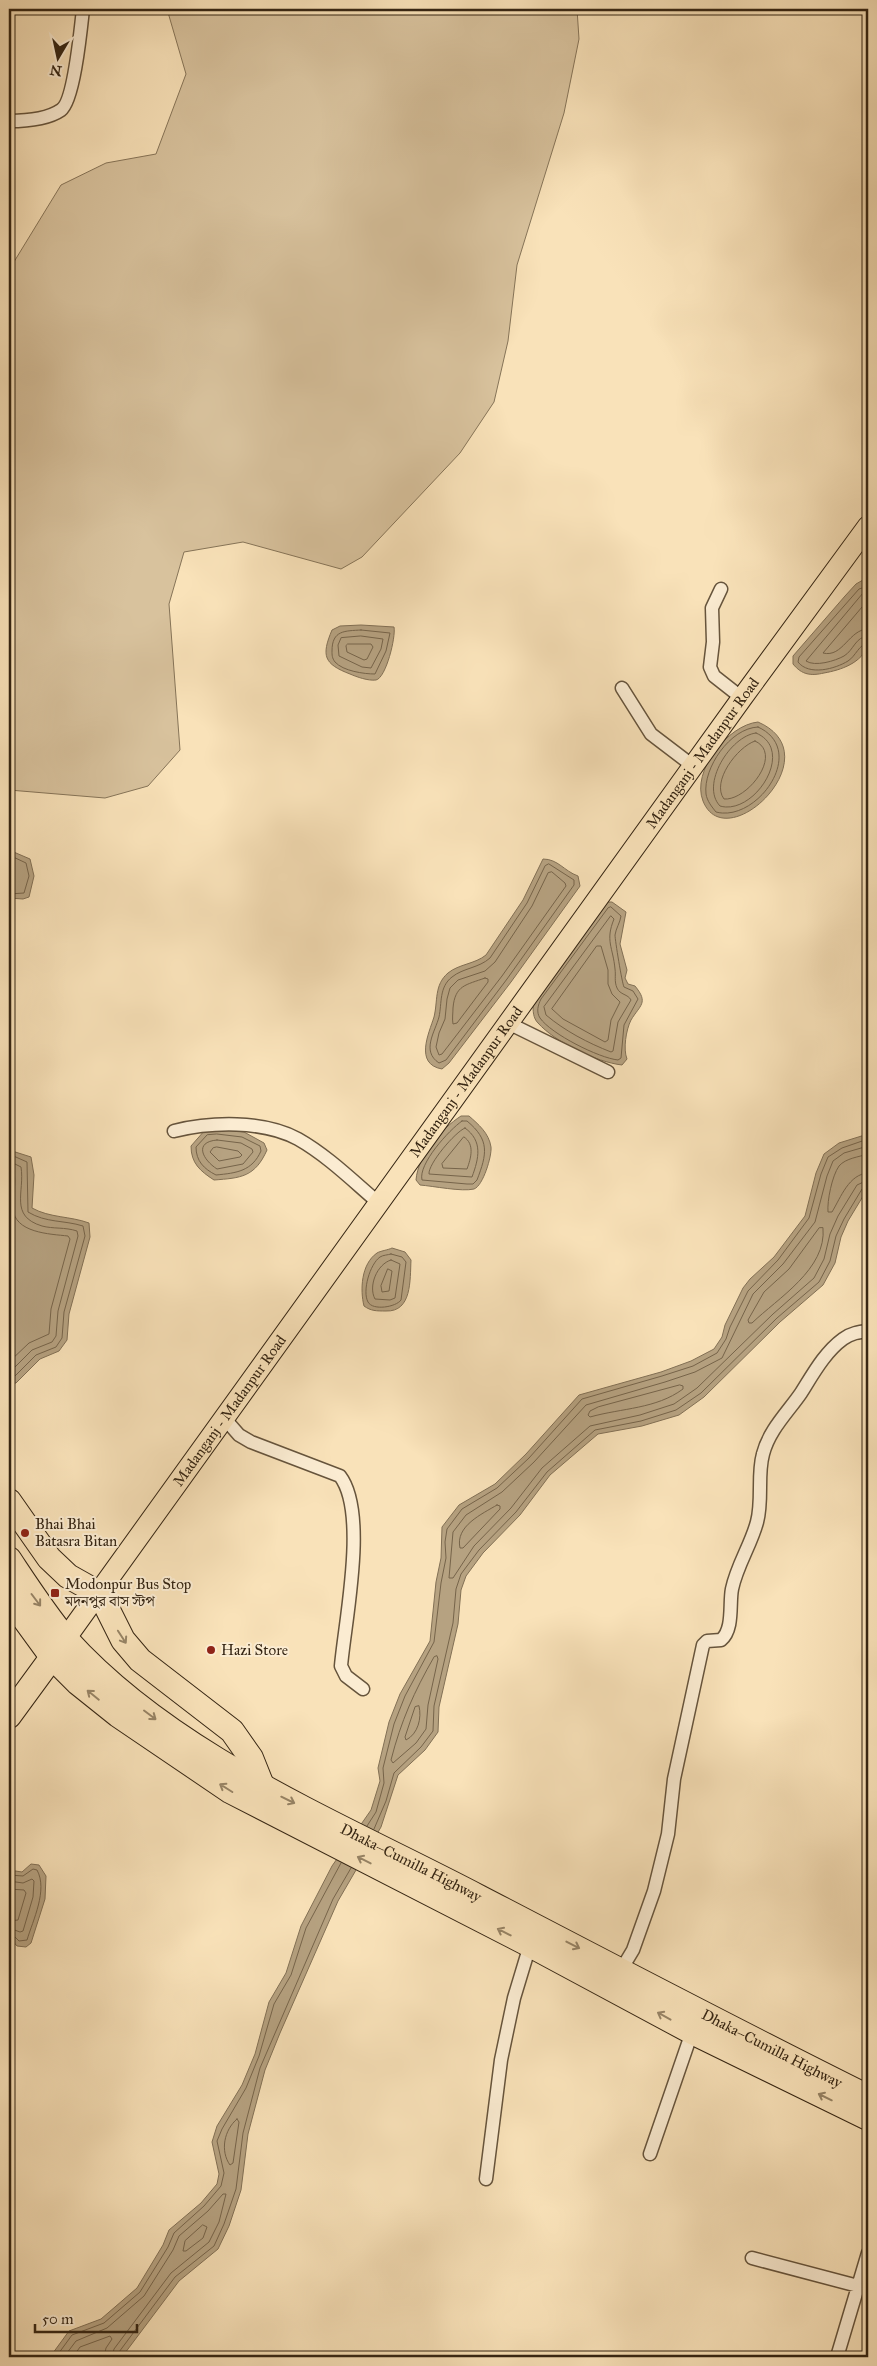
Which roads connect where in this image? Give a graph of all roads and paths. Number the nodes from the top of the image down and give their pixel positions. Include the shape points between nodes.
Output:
1 (83, 9) edge
2 (9, 121) edge
3 (868, 526) edge
4 (720, 589) dead end
5 (622, 688) dead end
6 (742, 698) junction
7 (693, 766) junction
8 (510, 1024) junction
9 (608, 1072) dead end
10 (174, 1131) dead end
11 (380, 1204) junction
12 (868, 1331) edge
13 (225, 1419) junction
14 (9, 1501) edge
15 (9, 1560) edge
16 (100, 1594) junction
17 (9, 1598) edge
18 (66, 1638) junction
19 (52, 1657) junction
20 (363, 1688) dead end
21 (9, 1716) edge
22 (264, 1788) junction
23 (336, 1835) junction
24 (401, 1868) junction
25 (530, 1945) junction
26 (621, 1970) junction
27 (692, 2032) junction
28 (868, 2097) edge
29 (868, 2118) edge
30 (650, 2154) dead end
31 (486, 2179) dead end
32 (868, 2253) edge
33 (752, 2258) dead end
34 (858, 2286) junction
35 (837, 2357) edge

1 - 2 street via 68,102 61,110
3 - 6 main road, Madanganj - Madanpur Road
4 - 6 street via 712,608 710,667 714,676
5 - 7 street via 652,734
6 - 7 main road, Madanganj - Madanpur Road
7 - 8 main road, Madanganj - Madanpur Road
8 - 9 street
8 - 11 main road, Madanganj - Madanpur Road
10 - 11 street via 211,1123 286,1135 319,1152
11 - 13 main road, Madanganj - Madanpur Road
12 - 26 street via 851,1334 830,1352 766,1444 761,1464 760,1513 752,1543 736,1575 727,1634 722,1640 707,1641 703,1645 674,1779 668,1834 654,1891 633,1950
13 - 16 main road, Madanganj - Madanpur Road
13 - 20 street via 250,1442 340,1476 347,1484 354,1541 341,1666 346,1676
14 - 16 highway via 49,1558 68,1576
15 -> 18 highway, Dhaka–Cumilla Highway
16 - 18 main road, Madanganj - Madanpur Road
16 -> 22 highway via 124,1640 140,1660 232,1731 251,1758
17 - 19 highway, Dhaka–Cumilla Highway
18 - 19 highway
18 -> 22 highway, Dhaka–Cumilla Highway via 150,1715
19 - 21 highway
23 -> 19 highway, Dhaka–Cumilla Highway via 230,1791 111,1710
22 -> 23 highway, Dhaka–Cumilla Highway
23 - 24 highway, Dhaka–Cumilla Highway
25 -> 24 highway, Dhaka–Cumilla Highway
24 -> 26 highway, Dhaka–Cumilla Highway
27 -> 25 highway, Dhaka–Cumilla Highway
25 - 31 street via 506,2035
26 - 28 highway, Dhaka–Cumilla Highway
29 -> 27 highway, Dhaka–Cumilla Highway
27 - 30 street
32 - 34 street
33 - 34 street
34 - 35 street

